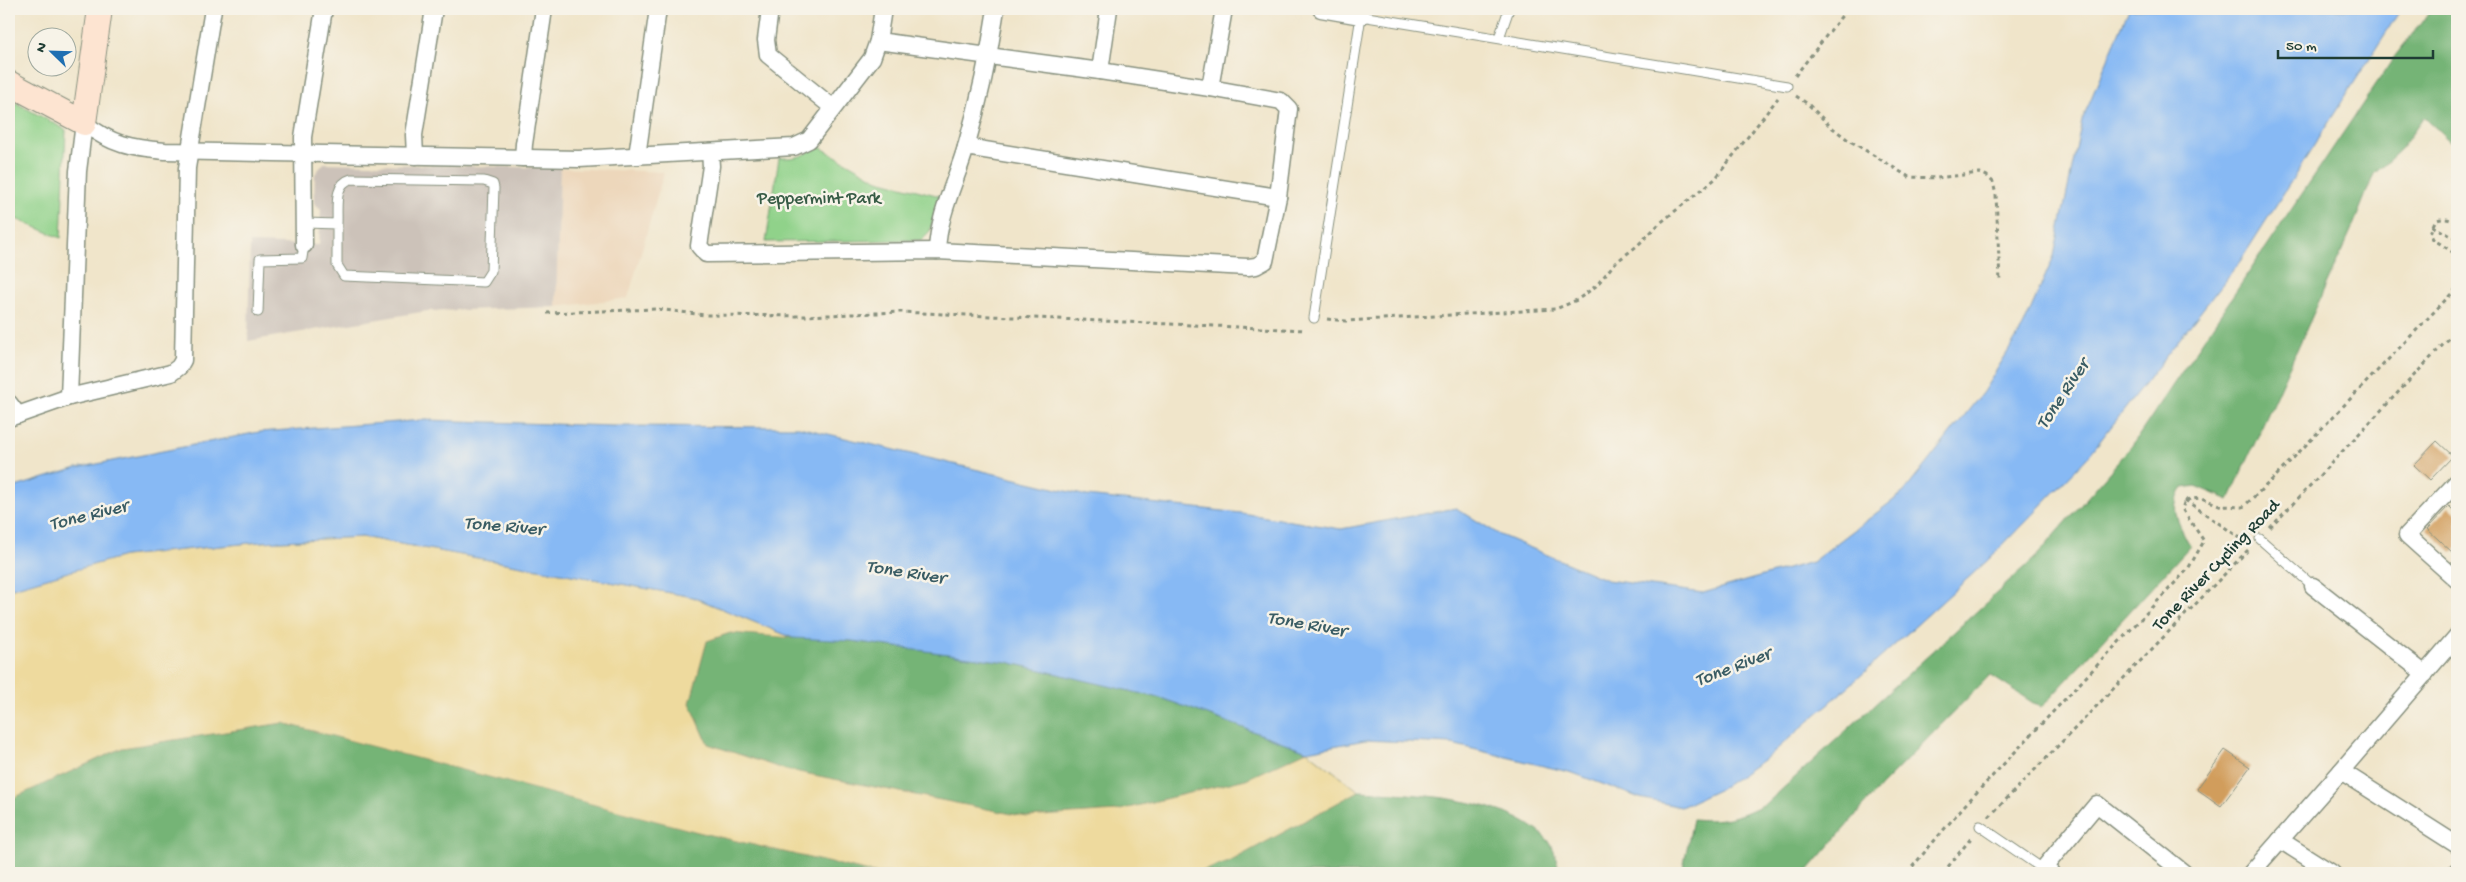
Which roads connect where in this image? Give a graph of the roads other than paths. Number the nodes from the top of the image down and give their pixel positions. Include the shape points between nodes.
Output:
1 (100, 9) edge
2 (213, 9) edge
3 (324, 9) edge
4 (434, 9) edge
5 (544, 9) edge
6 (658, 9) edge
7 (770, 9) edge
8 (883, 9) edge
9 (996, 9) edge
10 (1110, 9) edge
11 (1224, 9) edge
12 (1321, 9) edge
13 (1509, 9) edge
14 (1361, 16) junction
15 (1499, 38) junction
16 (878, 41) junction
17 (989, 54) junction
18 (1100, 71) junction
19 (9, 83) edge
20 (1787, 86) road end
21 (1210, 88) junction
22 (832, 107) junction
23 (84, 123) junction
24 (966, 147) junction
25 (190, 151) junction
26 (710, 152) junction
27 (304, 154) junction
28 (415, 156) junction
29 (637, 156) junction
30 (523, 158) junction
31 (1278, 197) junction
32 (305, 222) junction
33 (337, 224) junction
34 (304, 245) joint
35 (937, 251) junction
36 (258, 312) dead end
37 (1314, 318) dead end
38 (69, 398) junction
39 (12, 412) edge
40 (2457, 482) edge
41 (2260, 538) road end
42 (2457, 580) edge
43 (2313, 586) joint
44 (2457, 636) edge
45 (2425, 674) junction
46 (2341, 771) junction
47 (1980, 826) dead end
48 (2280, 840) junction
49 (2457, 845) edge
50 (2047, 871) edge
51 (2184, 873) edge
52 (2250, 873) edge
53 (2332, 873) edge

1 - 23 street
2 - 25 street
3 - 27 street
4 - 28 street via 414,135
5 - 30 street
6 - 29 street
7 - 22 street via 766,40 768,56
8 - 16 street
9 - 17 street
10 - 18 street
11 - 21 street
12 - 14 street
13 - 15 lane
14 - 15 lane
14 - 37 lane
15 - 20 lane
16 - 17 street
16 - 22 street via 872,58
17 - 18 street
17 - 24 street
18 - 21 street
19 - 23 street
21 - 31 street via 1281,102 1290,109
22 - 26 street via 809,140 802,144
23 - 25 street via 101,136 134,149
23 - 38 street via 78,171
24 - 31 street
24 - 35 street via 939,233
25 - 27 street
25 - 38 street via 186,168 183,360 171,373
26 - 29 street
26 - 35 street via 700,246 706,254
27 - 28 street
27 - 32 street
28 - 30 street
29 - 30 street
31 - 35 street via 1268,257 1256,266
32 - 33 lane
32 - 34 street
33 - 33 lane via 337,265 344,276 484,282 491,271 494,188 493,184 484,181 351,179 342,183 338,191
34 - 36 lane via 302,258 260,259
38 - 39 street
40 - 42 street via 2407,535
41 - 43 lane
43 - 45 street
44 - 45 street
45 - 46 street
46 - 48 street
46 - 49 street
47 - 50 lane
48 - 52 street
48 - 53 street
50 - 51 street via 2097,804

